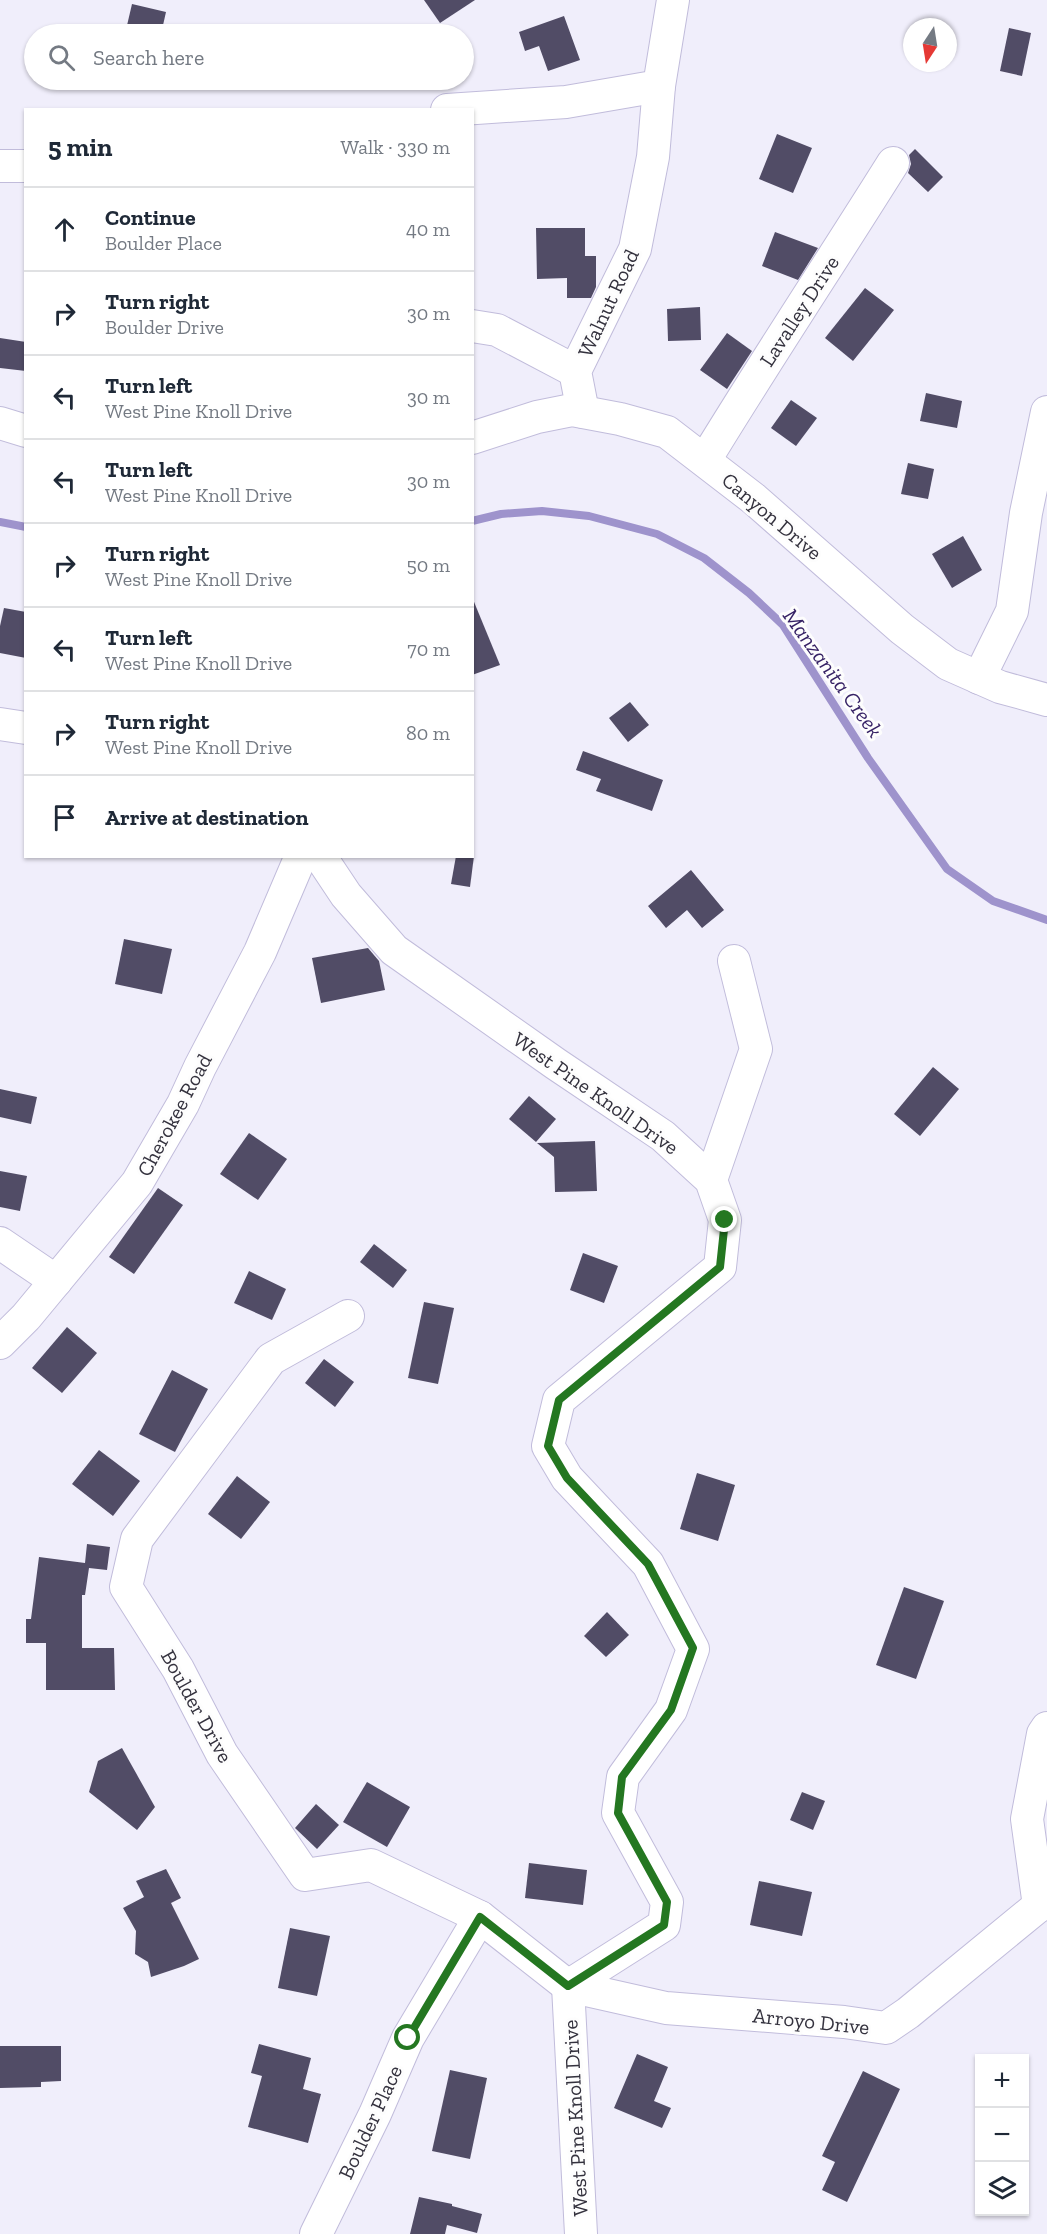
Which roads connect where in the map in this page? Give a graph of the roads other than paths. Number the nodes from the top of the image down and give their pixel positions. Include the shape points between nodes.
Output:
1 (673, 0) edge
2 (659, 86) junction
3 (474, 108) edge
4 (893, 162) dead end
5 (0, 166) edge
6 (24, 166) edge
7 (474, 326) edge
8 (575, 371) junction
9 (583, 412) junction
10 (1047, 412) edge
11 (0, 423) edge
12 (24, 430) edge
13 (474, 437) edge
14 (705, 460) junction
15 (979, 678) junction
16 (1047, 700) edge
17 (0, 724) edge
18 (24, 728) edge
19 (300, 858) edge
20 (321, 858) edge
21 (734, 961) dead end
22 (711, 1180) junction
23 (0, 1243) edge
24 (56, 1281) junction
25 (348, 1316) dead end
26 (0, 1343) edge
27 (1047, 1728) edge
28 (1043, 1903) edge
29 (480, 1917) junction
30 (568, 1986) junction
31 (316, 2234) edge
32 (581, 2234) edge

1 - 2 street, Walnut Road
2 - 3 street via 566,102
2 - 8 street, Walnut Road via 653,157 635,249
4 - 14 street, Lavalley Drive
5 - 6 street
7 - 8 street via 497,330
8 - 9 street, Walnut Road
9 - 13 street, Canyon Drive via 572,410 537,417
9 - 14 street, Canyon Drive via 667,432
10 - 15 street via 1026,513 1012,611
11 - 12 street
14 - 15 street, Canyon Drive via 902,629 948,664
15 - 16 street, Canyon Drive
17 - 18 street
19 - 24 street, Cherokee Road via 260,952 183,1104 137,1183
20 - 22 street, West Pine Knoll Drive via 346,895 394,950 663,1136
21 - 22 street via 756,1049
22 - 30 street, West Pine Knoll Drive via 725,1220 720,1267 559,1400 548,1446 567,1478 648,1564 693,1648 671,1710 622,1777 618,1813 667,1902 664,1925
23 - 24 street
24 - 26 street, Cherokee Road
25 - 29 street, Boulder Drive via 272,1359 137,1539 126,1587 178,1668 222,1754 305,1875 371,1865
27 - 28 street via 1027,1820
28 - 30 street, Arroyo Drive via 886,2028 666,2008
29 - 30 street, Boulder Drive
29 - 31 street, Boulder Place via 408,2038
30 - 32 street, West Pine Knoll Drive

